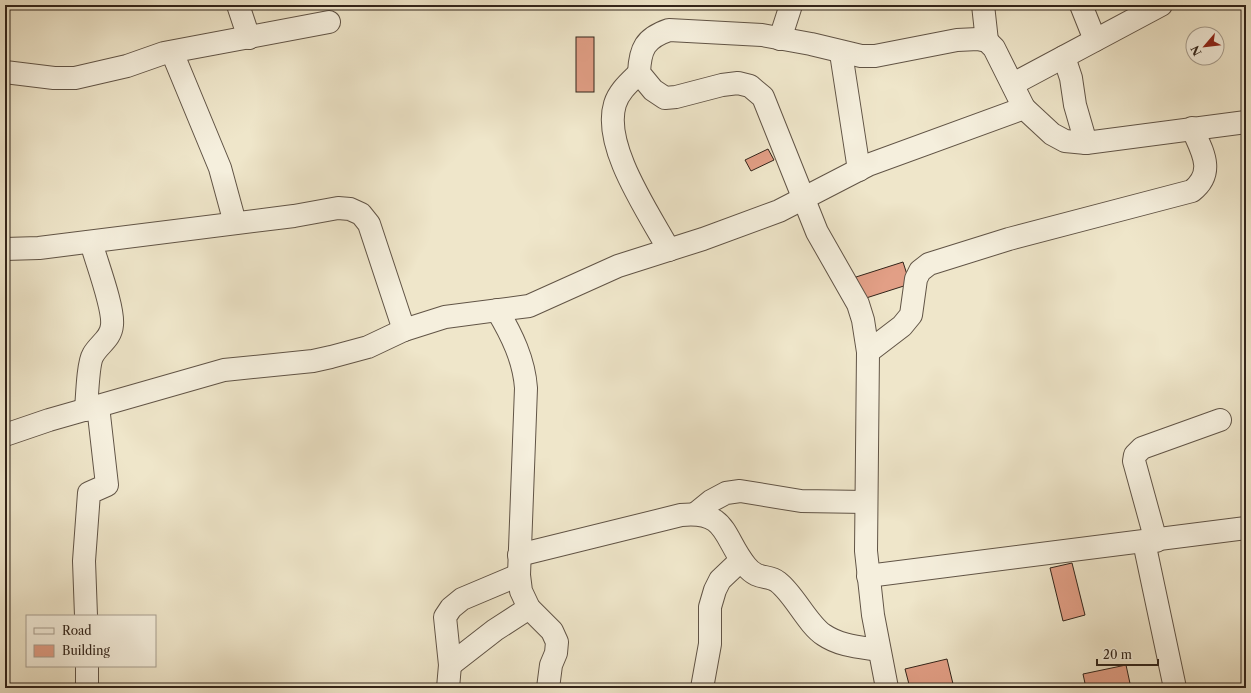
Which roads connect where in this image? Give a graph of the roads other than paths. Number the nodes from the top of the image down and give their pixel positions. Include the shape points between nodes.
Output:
1 (238, 5) edge
2 (791, 5) edge
3 (983, 5) edge
4 (1081, 5) edge
5 (1162, 5) edge
6 (329, 22) dead end
7 (249, 38) junction
8 (780, 38) junction
9 (1095, 40) junction
10 (987, 41) junction
11 (172, 52) junction
12 (841, 53) junction
13 (1064, 57) junction
14 (5, 72) edge
15 (639, 73) junction
16 (1013, 84) junction
17 (1024, 108) junction
18 (1246, 122) edge
19 (1192, 128) junction
20 (1086, 143) junction
21 (859, 170) junction
22 (804, 199) junction
23 (235, 223) junction
24 (91, 242) junction
25 (5, 249) edge
26 (669, 250) junction
27 (497, 310) junction
28 (404, 330) junction
29 (868, 352) junction
30 (92, 408) junction
31 (1220, 420) dead end
32 (5, 435) edge
33 (866, 502) junction
34 (695, 514) junction
35 (1246, 528) edge
36 (1150, 541) junction
37 (742, 560) junction
38 (519, 565) junction
39 (868, 576) junction
40 (529, 608) junction
41 (86, 615) edge
42 (879, 650) junction
43 (450, 665) junction
44 (87, 667) edge
45 (87, 688) edge
46 (448, 688) edge
47 (548, 688) edge
48 (702, 688) edge
49 (887, 688) edge
50 (1174, 688) edge

1 - 7 street
2 - 8 street
3 - 10 street
4 - 9 street
5 - 9 street
6 - 7 street
7 - 11 street
8 - 12 street
8 - 15 street via 743,33 669,30 656,35 645,44 640,56
9 - 13 street
10 - 12 street via 957,40 875,56
10 - 16 street via 994,48
11 - 14 street via 74,78
11 - 23 street via 220,168
12 - 21 street
13 - 16 street
13 - 20 street
15 - 22 street via 653,90 665,98 722,85 738,83 750,86 763,97
15 - 26 street via 621,92 615,105 614,139 621,162
16 - 17 street
17 - 20 street via 1052,134 1065,141
17 - 21 street
18 - 19 street
19 - 20 street
19 - 29 street via 1205,159 1206,171 1200,184 1192,191 1009,239 929,264 920,270 916,279 911,315 902,326
21 - 22 street
22 - 26 street via 779,211
22 - 29 street via 818,232 858,304
23 - 24 street
23 - 28 street via 338,208 350,209 361,214 369,224
24 - 25 street via 24,250
24 - 30 street via 112,324 104,343 93,355
26 - 27 street via 618,266 528,306
27 - 28 street via 445,317
27 - 38 street via 510,332 525,371
28 - 30 street via 347,354 313,361 224,370
29 - 33 street
30 - 32 street
30 - 41 street via 107,485 90,493 84,561
31 - 36 street via 1142,448 1135,455
33 - 34 street via 801,501 740,491 726,493
33 - 39 street
34 - 37 street via 706,515 716,521
34 - 38 street via 675,517
35 - 36 street
36 - 39 street
36 - 50 street
37 - 42 street via 754,574 777,580 822,634 845,644
37 - 48 street via 720,580 715,590 710,607 710,644
38 - 40 street via 521,591
38 - 43 street via 451,608 445,617
39 - 42 street
40 - 43 street
40 - 47 street via 552,631 557,642
42 - 49 street
43 - 46 street
44 - 45 street

